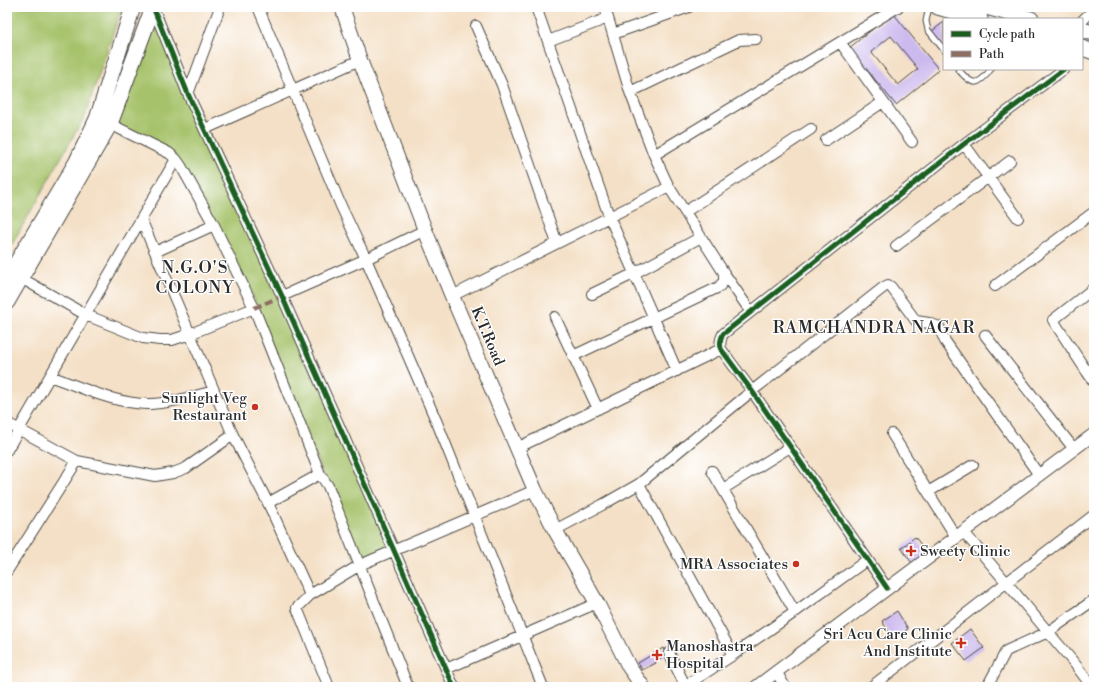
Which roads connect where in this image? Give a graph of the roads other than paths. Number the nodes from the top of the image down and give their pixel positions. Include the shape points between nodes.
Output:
1 (133, 7) edge
2 (153, 7) edge
3 (220, 7) edge
4 (258, 7) edge
5 (342, 7) edge
6 (536, 7) edge
7 (605, 7) edge
8 (689, 7) edge
9 (898, 7) edge
10 (929, 7) edge
11 (938, 7) edge
12 (986, 7) edge
13 (1094, 9) edge
14 (1009, 13) edge
15 (608, 18) junction
16 (976, 18) edge
17 (1028, 18) edge
18 (1083, 20) edge
19 (476, 26) dead end
20 (1083, 30) edge
21 (1094, 33) edge
22 (613, 34) junction
23 (756, 39) dead end
24 (548, 41) junction
25 (840, 42) junction
26 (943, 49) edge
27 (360, 60) junction
28 (959, 70) edge
29 (991, 70) edge
30 (1063, 70) edge
31 (294, 90) junction
32 (630, 92) junction
33 (188, 94) junction
34 (883, 102) junction
35 (110, 124) junction
36 (204, 129) junction
37 (811, 129) dead end
38 (826, 140) dead end
39 (912, 142) dead end
40 (964, 144) junction
41 (654, 155) junction
42 (176, 159) junction
43 (1010, 161) dead end
44 (988, 177) junction
45 (670, 188) junction
46 (685, 212) junction
47 (1094, 212) edge
48 (609, 216) junction
49 (1018, 218) dead end
50 (141, 219) junction
51 (214, 225) junction
52 (425, 230) junction
53 (701, 237) junction
54 (557, 243) junction
55 (896, 246) dead end
56 (155, 252) junction
57 (366, 259) junction
58 (724, 273) junction
59 (635, 274) junction
60 (14, 278) edge
61 (995, 286) dead end
62 (1094, 288) edge
63 (592, 294) dead end
64 (282, 296) junction
65 (452, 296) junction
66 (7, 302) edge
67 (254, 308) junction
68 (751, 312) junction
69 (86, 314) junction
70 (555, 317) dead end
71 (654, 318) junction
72 (190, 334) junction
73 (985, 335) dead end
74 (721, 349) junction
75 (573, 356) junction
76 (1090, 369) edge
77 (677, 371) junction
78 (50, 376) junction
79 (1094, 382) edge
80 (214, 391) junction
81 (752, 391) junction
82 (598, 409) junction
83 (7, 423) edge
84 (19, 429) junction
85 (892, 434) dead end
86 (1094, 434) edge
87 (233, 435) junction
88 (790, 447) junction
89 (517, 448) junction
90 (1074, 449) junction
91 (7, 450) edge
92 (77, 461) junction
93 (973, 465) dead end
94 (712, 471) dead end
95 (320, 474) junction
96 (1039, 475) junction
97 (639, 484) junction
98 (723, 489) junction
99 (535, 490) junction
100 (928, 492) junction
101 (268, 503) junction
102 (1094, 515) edge
103 (474, 516) junction
104 (555, 530) junction
105 (959, 534) junction
106 (393, 551) junction
107 (867, 560) junction
108 (360, 565) junction
109 (7, 571) edge
110 (1006, 582) junction
111 (887, 588) junction
112 (310, 595) junction
113 (1094, 600) edge
114 (597, 603) junction
115 (795, 612) junction
116 (1048, 632) junction
117 (522, 635) junction
118 (669, 653) dead end
119 (733, 655) junction
120 (629, 667) junction
121 (446, 669) junction
122 (776, 671) junction
123 (1092, 684) edge
124 (686, 686) edge
125 (329, 687) edge
126 (408, 687) edge
127 (454, 687) edge
128 (543, 687) edge
129 (632, 687) edge
130 (643, 687) edge
131 (756, 687) edge
132 (785, 687) edge
133 (871, 687) edge
134 (987, 687) edge

1 - 60 main road via 97,120
2 - 33 street
2 - 35 main road
3 - 33 street
4 - 31 street
5 - 27 main road, K.T.Road
6 - 24 street
7 - 15 street
8 - 22 street
9 - 25 street
10 - 26 lane via 926,21 928,30
11 - 16 main road
12 - 14 main road
13 - 18 street
14 - 17 main road
15 - 22 street
15 - 24 street
19 - 54 street via 502,85
20 - 21 main road
22 - 32 street
23 - 32 street via 739,40
24 - 48 street
25 - 34 street
25 - 41 street
27 - 31 street
27 - 52 main road, K.T.Road
28 - 29 lane via 966,79 975,82 984,79
30 - 40 street
31 - 36 street
31 - 57 street via 341,206
32 - 41 street
33 - 36 street
34 - 38 street
34 - 39 street
35 - 42 street
35 - 60 main road
36 - 64 street
37 - 46 street
40 - 44 street
40 - 68 street
41 - 45 street
42 - 50 street
42 - 51 street
43 - 44 street
44 - 49 street
44 - 55 street
45 - 46 street
45 - 48 street
46 - 53 street
47 - 61 street
48 - 54 street
48 - 59 street
50 - 56 street
50 - 69 street
51 - 56 street
51 - 67 street
52 - 57 street
52 - 65 main road, K.T.Road
53 - 58 street
53 - 59 street
54 - 65 street
56 - 72 street
57 - 64 street
57 - 103 street via 438,425
58 - 68 street
58 - 71 street via 724,281 719,286
59 - 63 street
59 - 71 street
60 - 66 main road
60 - 69 street
62 - 76 street via 1053,320
64 - 106 street
65 - 89 main road, K.T.Road
67 - 72 street
67 - 95 street
68 - 74 street via 723,334
69 - 72 street via 143,338 172,340
69 - 78 street
70 - 75 street
71 - 75 street
71 - 77 street
72 - 80 street
73 - 90 street
74 - 77 street
74 - 81 street
75 - 82 street
76 - 79 street
77 - 82 street
78 - 80 street via 115,400 150,404
78 - 84 street
80 - 87 street
81 - 88 street
81 - 96 street via 888,285 916,321 939,327 945,341
81 - 97 street
82 - 89 street
83 - 84 street
84 - 91 street
84 - 92 street
85 - 100 street
86 - 90 street
87 - 92 street via 186,468 155,476
87 - 101 street
88 - 98 street
88 - 107 street
89 - 99 main road, K.T.Road
90 - 96 street
92 - 109 street
93 - 100 street
94 - 98 street
95 - 101 street
95 - 108 street via 328,486
96 - 105 street
97 - 104 street
97 - 119 street
98 - 115 street
99 - 103 street
99 - 104 main road, K.T.Road
100 - 105 street
101 - 112 street
102 - 110 street
103 - 106 street
103 - 117 street
104 - 114 main road, K.T.Road
105 - 110 street
105 - 111 street
106 - 108 street
106 - 121 street
107 - 111 street
107 - 115 street
108 - 112 street
108 - 126 street
110 - 116 street
110 - 133 street
111 - 122 street
112 - 125 street via 297,608
113 - 116 street
114 - 117 street
114 - 120 main road, K.T.Road
115 - 119 street
116 - 123 street
116 - 134 street via 1006,651
117 - 121 street
117 - 128 street
118 - 124 street
119 - 124 street
120 - 129 main road, K.T.Road
120 - 130 main road, K.T.Road
121 - 127 street
122 - 131 street
122 - 132 street

